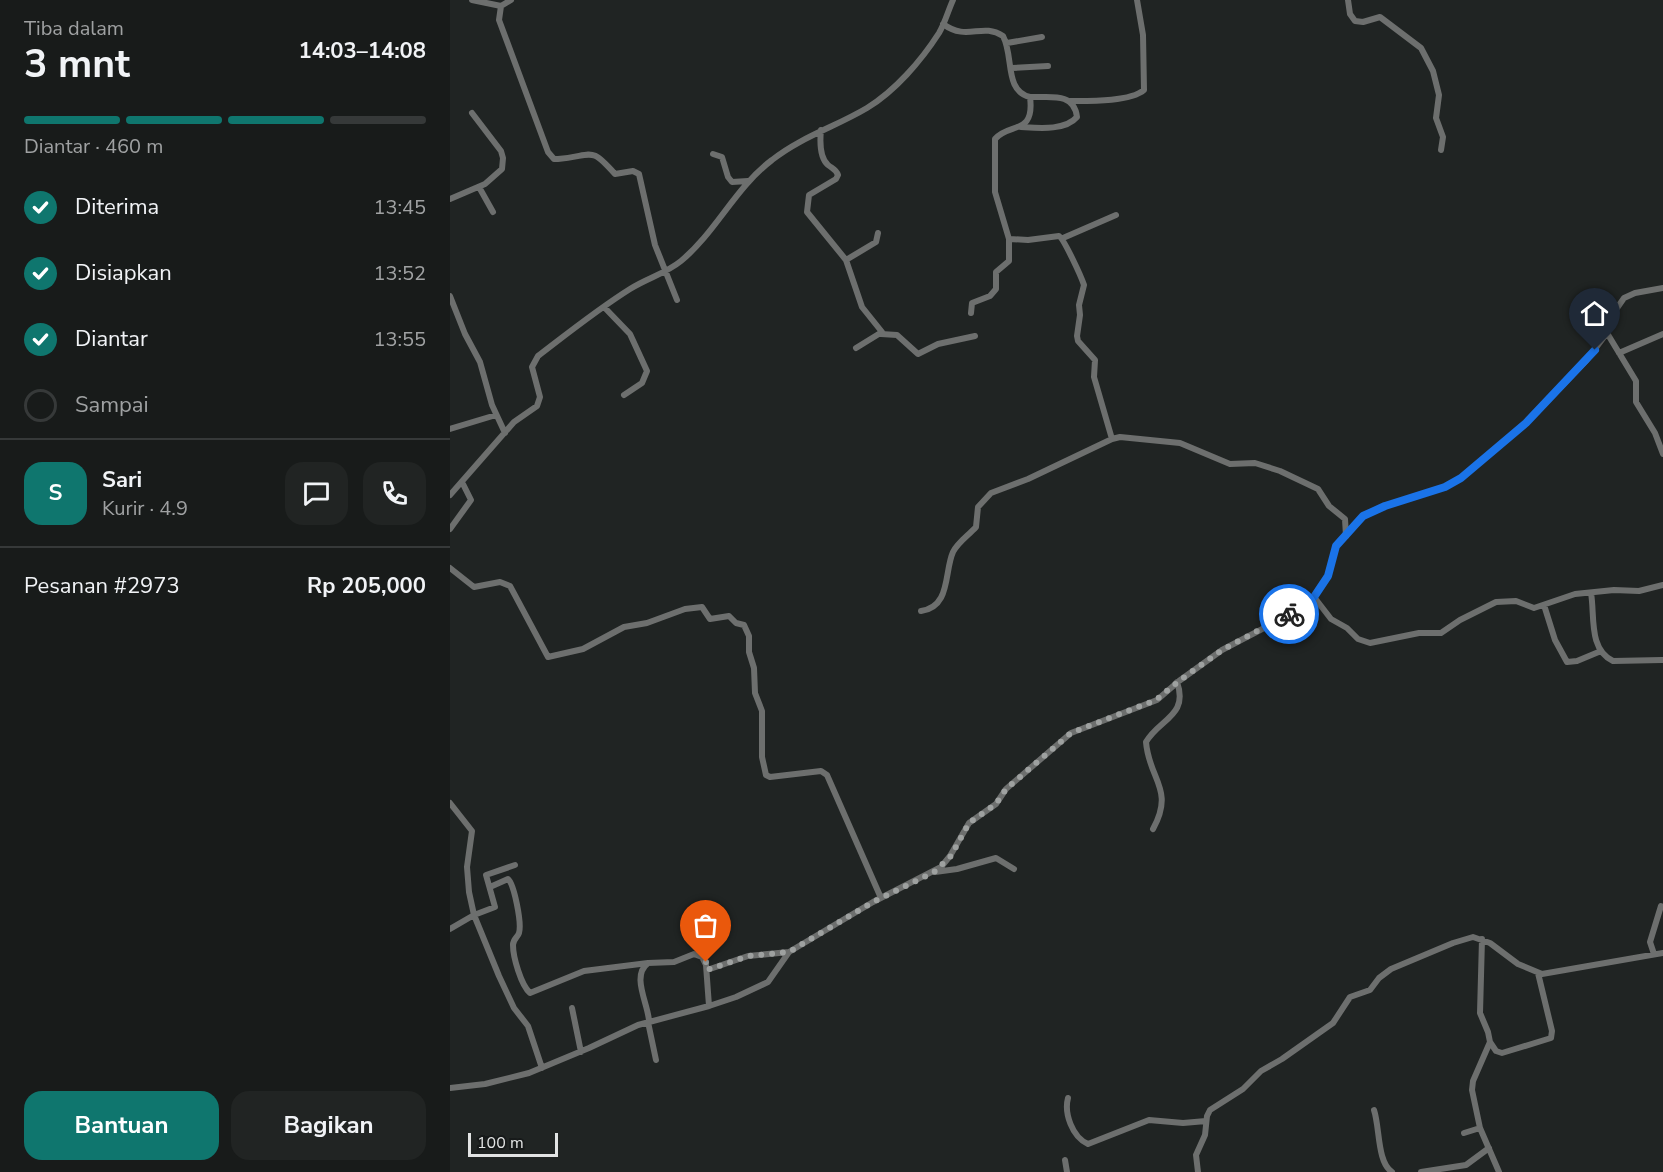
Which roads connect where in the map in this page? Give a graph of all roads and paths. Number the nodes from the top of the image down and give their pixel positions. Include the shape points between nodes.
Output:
1 (472, 0) edge
2 (511, 0) edge
3 (953, 0) edge
4 (1137, 0) edge
5 (1348, 0) edge
6 (501, 6) junction
7 (944, 25) junction
8 (1042, 37) dead end
9 (1007, 43) junction
10 (1048, 66) dead end
11 (1012, 68) junction
12 (1030, 97) junction
13 (1070, 101) junction
14 (472, 113) dead end
15 (1021, 127) junction
16 (821, 130) junction
17 (1441, 150) dead end
18 (713, 154) dead end
19 (749, 181) junction
20 (479, 187) junction
21 (450, 199) edge
22 (493, 212) dead end
23 (1116, 215) dead end
24 (878, 233) dead end
25 (1010, 238) junction
26 (1063, 238) junction
27 (846, 260) junction
28 (664, 273) junction
29 (1663, 288) edge
30 (450, 296) edge
31 (677, 300) dead end
32 (604, 307) junction
33 (971, 313) dead end
34 (1606, 333) junction
35 (881, 334) junction
36 (1663, 334) edge
37 (975, 336) dead end
38 (856, 348) dead end
39 (1619, 353) junction
40 (624, 394) dead end
41 (496, 415) junction
42 (450, 429) edge
43 (505, 433) junction
44 (1112, 439) junction
45 (1663, 454) edge
46 (462, 482) junction
47 (450, 495) edge
48 (450, 529) edge
49 (1346, 537) junction
50 (450, 568) edge
51 (1663, 585) edge
52 (1591, 593) junction
53 (1314, 597) junction
54 (1544, 605) junction
55 (921, 611) dead end
56 (1601, 651) junction
57 (1662, 660) edge
58 (1177, 682) junction
59 (450, 803) edge
60 (1153, 829) dead end
61 (515, 865) dead end
62 (1014, 869) dead end
63 (934, 872) junction
64 (490, 887) junction
65 (881, 898) junction
66 (1661, 906) dead end
67 (474, 915) junction
68 (450, 929) edge
69 (1482, 939) junction
70 (789, 952) junction
71 (1663, 953) edge
72 (1654, 954) junction
73 (648, 963) junction
74 (707, 970) junction
75 (1538, 973) junction
76 (710, 1006) junction
77 (572, 1008) dead end
78 (649, 1021) junction
79 (1490, 1042) junction
80 (581, 1052) junction
81 (656, 1060) dead end
82 (542, 1068) junction
83 (450, 1088) edge
84 (1068, 1098) dead end
85 (1374, 1110) dead end
86 (1206, 1121) junction
87 (1480, 1128) junction
88 (1464, 1132) dead end
89 (1488, 1148) junction
90 (1065, 1160) dead end
91 (1067, 1172) edge
92 (1198, 1172) edge
93 (1392, 1172) edge
94 (1421, 1172) edge
95 (1498, 1172) edge

1 - 6 street
2 - 6 street
3 - 7 street
4 - 13 street via 1143,35 1144,90 1134,96
5 - 17 street via 1355,21 1380,17 1423,51 1439,95 1436,118 1443,137
6 - 28 street via 499,20 548,152 554,159 595,154 615,174 639,174
7 - 9 street via 955,32 989,30 1003,36
7 - 16 street via 925,52 883,96
8 - 9 street
9 - 11 street
10 - 11 street
11 - 12 street via 1015,88
12 - 13 street via 1061,97
12 - 15 street via 1030,109
13 - 15 street via 1077,115 1069,123 1039,129
14 - 20 street via 503,158 500,172
15 - 25 street via 1002,133 994,141 995,192
16 - 19 street via 790,147
16 - 27 street via 824,161 838,175 809,195 807,212
18 - 19 street via 722,157 732,182
19 - 28 street via 699,245
20 - 21 street
20 - 22 street
23 - 26 street
24 - 27 street via 876,242
25 - 26 street
25 - 33 street via 1009,262 996,272 996,289 990,296 972,303
26 - 44 street via 1084,285 1078,304 1077,338 1095,360 1094,377
27 - 35 street via 862,307 880,327
28 - 31 street
28 - 32 street
29 - 34 street via 1624,298
30 - 41 street via 482,366
32 - 40 street via 630,334 646,368 645,379
32 - 43 street via 535,360 532,367 539,403
34 - 39 street
34 - 49 street via 1586,361 1538,411 1461,478 1370,512
35 - 37 street via 897,335 918,354 938,344
35 - 38 street
36 - 39 street
39 - 45 street via 1636,383 1636,402
41 - 42 street
41 - 43 street
43 - 46 street
44 - 49 street via 1180,443 1230,464 1255,463 1296,478 1318,489 1329,506 1343,516
44 - 55 street via 988,495 978,507 976,527 953,553 945,591 936,604
46 - 47 street
46 - 48 street via 471,500
49 - 53 street via 1334,551 1328,576
50 - 65 street via 474,587 500,582 510,586 548,657 583,649 620,628 642,625 685,609 699,607 705,609 710,619 729,616 744,625 754,665 755,693 762,711 762,757 767,776 820,771 828,775
51 - 52 street via 1639,591
52 - 54 street
52 - 56 street via 1594,633
53 - 54 street via 1331,619 1370,643 1419,633 1442,633 1496,602 1516,601 1530,608
53 - 58 street via 1222,650
54 - 56 street via 1567,662
56 - 57 street via 1612,661
58 - 60 street via 1181,698 1177,709 1146,742 1163,799 1162,813
58 - 63 street via 1150,704 1080,728 1065,738 1006,789 996,804 969,823 951,856
59 - 67 street via 472,831 467,880
61 - 64 street via 487,874
62 - 63 street via 996,858
63 - 65 street
64 - 67 street via 495,907
64 - 73 street via 508,879 513,885 520,928 513,948 520,978 530,993 584,971
65 - 70 street
66 - 72 street via 1650,942
67 - 68 street
67 - 82 street via 514,1008 528,1026
69 - 75 street
69 - 79 street via 1480,1013
69 - 86 street via 1473,937 1453,943 1385,972 1370,990 1350,997 1334,1023 1210,1110
70 - 74 street via 748,956
70 - 76 street via 768,982
71 - 72 street
72 - 75 street
73 - 74 street via 674,962 697,954 704,959
73 - 78 street via 641,970 640,979
74 - 76 street
75 - 79 street via 1551,1038 1504,1053 1496,1051
76 - 78 street
77 - 80 street
78 - 80 street
78 - 81 street
79 - 87 street via 1472,1090
80 - 82 street
82 - 83 street via 494,1082
84 - 86 street via 1068,1120 1088,1144 1149,1120
85 - 93 street via 1382,1161
86 - 92 street via 1196,1155
87 - 88 street
87 - 89 street
89 - 94 street via 1466,1165
89 - 95 street
90 - 91 street

